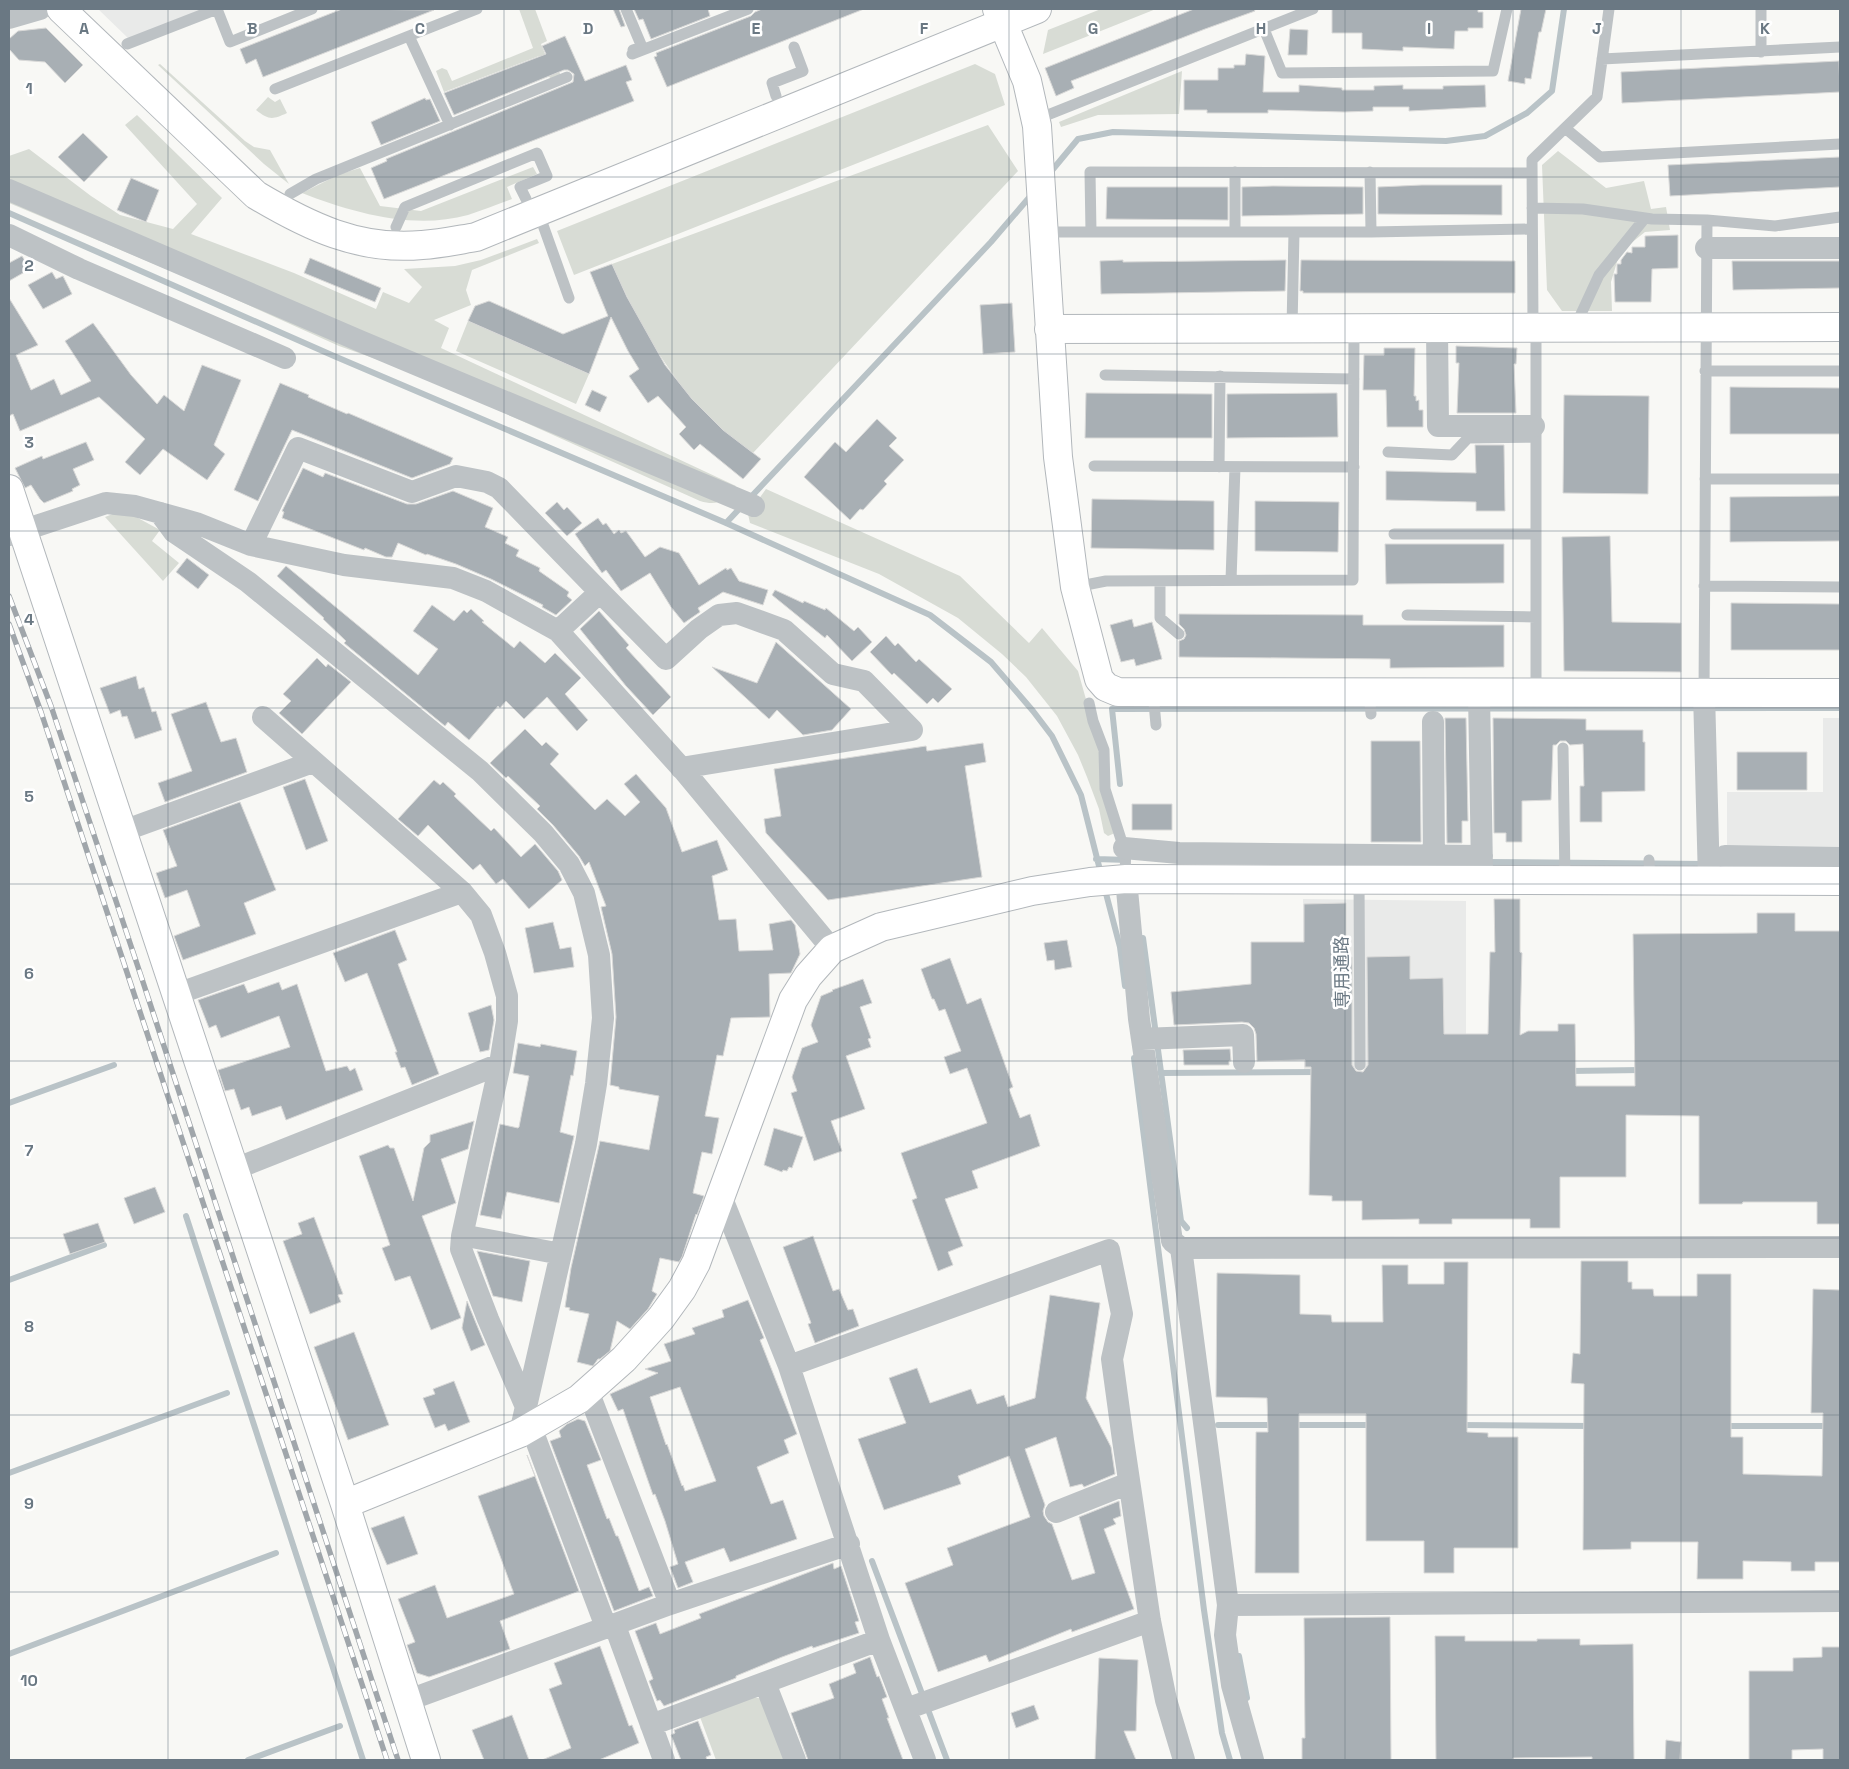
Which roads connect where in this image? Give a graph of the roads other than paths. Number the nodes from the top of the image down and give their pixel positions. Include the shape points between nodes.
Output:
1 (40, 9) edge
2 (61, 9) edge
3 (217, 9) edge
4 (312, 9) edge
5 (477, 9) edge
6 (626, 9) edge
7 (748, 9) edge
8 (1037, 9) edge
9 (1313, 9) edge
10 (1506, 9) edge
11 (1609, 9) edge
12 (1761, 9) edge
13 (1000, 16) edge
14 (9, 18) edge
15 (1264, 29) junction
16 (409, 36) junction
17 (127, 44) dead end
18 (794, 47) dead end
19 (1840, 48) edge
20 (1761, 52) junction
21 (1602, 59) junction
22 (567, 77) dead end
23 (275, 89) dead end
24 (778, 101) junction
25 (1035, 120) junction
26 (450, 125) junction
27 (1565, 128) junction
28 (1840, 144) edge
29 (1235, 172) junction
30 (1370, 172) junction
31 (1532, 173) junction
32 (9, 190) edge
33 (290, 194) dead end
34 (532, 205) junction
35 (1532, 208) junction
36 (1840, 217) edge
37 (1645, 218) junction
38 (1707, 220) junction
39 (396, 227) dead end
40 (1532, 229) junction
41 (1043, 232) junction
42 (1092, 232) junction
43 (1235, 232) junction
44 (1294, 232) junction
45 (1371, 232) junction
46 (9, 235) edge
47 (1706, 248) junction
48 (1840, 248) edge
49 (569, 298) dead end
50 (1581, 314) dead end
51 (1706, 327) junction
52 (1840, 327) edge
53 (1292, 328) junction
54 (1354, 328) junction
55 (1437, 328) junction
56 (1533, 328) junction
57 (1049, 329) junction
58 (285, 358) dead end
59 (1705, 371) junction
60 (1840, 371) edge
61 (1105, 375) dead end
62 (1220, 376) junction
63 (1354, 378) junction
64 (1535, 432) junction
65 (1388, 452) dead end
66 (1094, 466) dead end
67 (1219, 467) junction
68 (1235, 467) junction
69 (1354, 467) junction
70 (1705, 479) junction
71 (1840, 479) edge
72 (9, 489) edge
73 (754, 506) dead end
74 (160, 513) junction
75 (16, 532) edge
76 (1394, 534) dead end
77 (1535, 534) junction
78 (251, 545) junction
79 (1231, 580) junction
80 (1160, 581) junction
81 (1704, 586) junction
82 (1075, 587) junction
83 (1840, 587) edge
84 (600, 592) junction
85 (1406, 615) dead end
86 (1536, 617) junction
87 (558, 631) junction
88 (1179, 634) dead end
89 (1536, 693) junction
90 (1840, 693) edge
91 (1479, 694) junction
92 (1704, 694) junction
93 (1154, 696) junction
94 (1089, 703) dead end
95 (263, 717) dead end
96 (1433, 722) dead end
97 (1156, 725) dead end
98 (1563, 748) dead end
99 (313, 762) junction
100 (680, 768) junction
101 (123, 831) junction
102 (1840, 858) edge
103 (1434, 865) junction
104 (1713, 866) junction
105 (1118, 868) junction
106 (1482, 868) junction
107 (1565, 869) junction
108 (1359, 879) junction
109 (1840, 881) edge
110 (462, 892) junction
111 (832, 949) junction
112 (177, 994) junction
113 (1154, 1047) junction
114 (1244, 1062) dead end
115 (500, 1064) junction
116 (1360, 1065) dead end
117 (235, 1169) junction
118 (721, 1196) junction
119 (472, 1237) dead end
120 (1840, 1247) edge
121 (1181, 1248) junction
122 (560, 1254) junction
123 (789, 1366) junction
124 (588, 1391) junction
125 (526, 1422) junction
126 (1129, 1484) junction
127 (345, 1504) junction
128 (1056, 1512) dead end
129 (849, 1544) junction
130 (1840, 1601) edge
131 (670, 1604) junction
132 (1228, 1605) junction
133 (1150, 1621) junction
134 (611, 1627) junction
135 (879, 1640) junction
136 (765, 1683) junction
137 (406, 1700) junction
138 (908, 1708) junction
139 (651, 1725) junction
140 (660, 1759) edge
141 (426, 1760) edge
142 (795, 1760) edge
143 (925, 1760) edge
144 (1184, 1760) edge
145 (1253, 1760) edge

1 - 14 street
2 - 34 street via 256,195 325,232 381,245 421,246 476,237
3 - 4 lane via 230,42
3 - 17 lane
5 - 16 lane
6 - 7 lane via 642,47 631,52
8 - 13 street
9 - 15 lane
10 - 15 lane via 1493,71 1282,73
11 - 21 lane
12 - 20 lane
13 - 24 street
13 - 25 street via 1027,81
15 - 25 lane
16 - 23 lane
16 - 26 lane
18 - 24 lane via 803,70 772,83
19 - 20 lane
20 - 21 lane
21 - 27 lane via 1597,97
22 - 26 lane
24 - 34 street
25 - 41 street
26 - 33 lane via 316,179
27 - 28 lane via 1600,157
27 - 31 lane via 1532,160
29 - 30 lane
29 - 42 lane via 1090,172
29 - 43 lane
30 - 31 lane
30 - 45 lane
31 - 35 lane
32 - 73 street
34 - 39 lane via 520,187 547,176 537,154 405,207
34 - 49 lane
35 - 37 lane via 1583,209
35 - 40 lane
36 - 38 lane via 1775,226
37 - 38 lane
37 - 50 lane via 1599,275
38 - 47 lane
40 - 45 lane
40 - 56 lane
41 - 42 lane
41 - 57 street
42 - 43 lane
43 - 44 lane
44 - 45 lane
44 - 53 lane
46 - 58 street via 79,269
47 - 48 street
47 - 51 lane
51 - 52 street
51 - 56 street
51 - 59 lane
53 - 54 street
53 - 57 street
54 - 55 street
54 - 63 lane
55 - 56 street
55 - 64 street via 1438,426
56 - 64 lane via 1536,341
57 - 82 street via 1058,457
59 - 60 lane
59 - 70 lane
61 - 62 lane
62 - 63 lane
62 - 67 lane
63 - 69 lane
64 - 65 lane via 1468,438 1452,454
64 - 77 lane
66 - 67 lane
67 - 68 lane
68 - 69 lane
68 - 79 lane
69 - 79 lane via 1353,580
70 - 71 lane
70 - 81 lane
72 - 75 street
74 - 75 street via 135,506 106,504
74 - 78 street via 196,523
74 - 122 street via 174,532 248,582 480,771 543,833 569,864 584,893 599,955 603,1018 586,1144
75 - 101 street
76 - 77 lane
77 - 86 lane
78 - 84 street via 298,448 412,492 456,476 487,482 499,488
78 - 87 street via 344,565 453,578 486,591
79 - 80 lane
80 - 82 lane via 1106,581
80 - 88 lane via 1160,618
81 - 83 lane
81 - 92 lane
82 - 93 street via 1098,678 1106,688 1118,692
84 - 87 street
84 - 100 street via 666,659 699,629 719,616 737,613 784,630 833,674 864,681 912,730
85 - 86 lane
86 - 89 lane
87 - 100 street
89 - 91 street
89 - 92 street
90 - 92 street
91 - 93 street via 1370,702
91 - 106 street
92 - 104 street
93 - 97 lane
94 - 105 lane via 1104,750 1105,789
95 - 99 street
96 - 103 street
98 - 107 lane
99 - 101 street
99 - 110 street
100 - 111 street
101 - 112 street
102 - 104 street
103 - 105 street via 1179,853
103 - 106 street
103 - 108 street
104 - 107 street
104 - 109 street
105 - 108 street
105 - 111 street via 880,927
105 - 113 street
106 - 107 street
108 - 116 lane, 専用通路
110 - 112 street
110 - 115 street via 481,915 496,953 507,996 507,1021
111 - 118 street via 808,976 793,1000
112 - 117 street
113 - 114 street via 1243,1035
113 - 121 street via 1172,1241
115 - 117 street
115 - 125 street via 461,1249
117 - 127 street
118 - 123 street
118 - 124 street via 696,1263 682,1289 624,1359
119 - 122 street
120 - 121 street
121 - 132 street
122 - 125 street
123 - 126 street via 1110,1250 1122,1314 1112,1359
123 - 129 street
124 - 125 street via 579,1399
124 - 131 street
125 - 127 street
125 - 134 street
126 - 128 street
126 - 133 street
127 - 137 street
129 - 131 street
129 - 135 street
130 - 132 street
131 - 134 street
132 - 145 street via 1225,1636 1232,1684
133 - 138 street
133 - 144 street via 1166,1700
134 - 137 street
134 - 139 street
135 - 136 street
135 - 138 street
136 - 139 street
136 - 142 street
137 - 141 street
138 - 143 street
139 - 140 street

